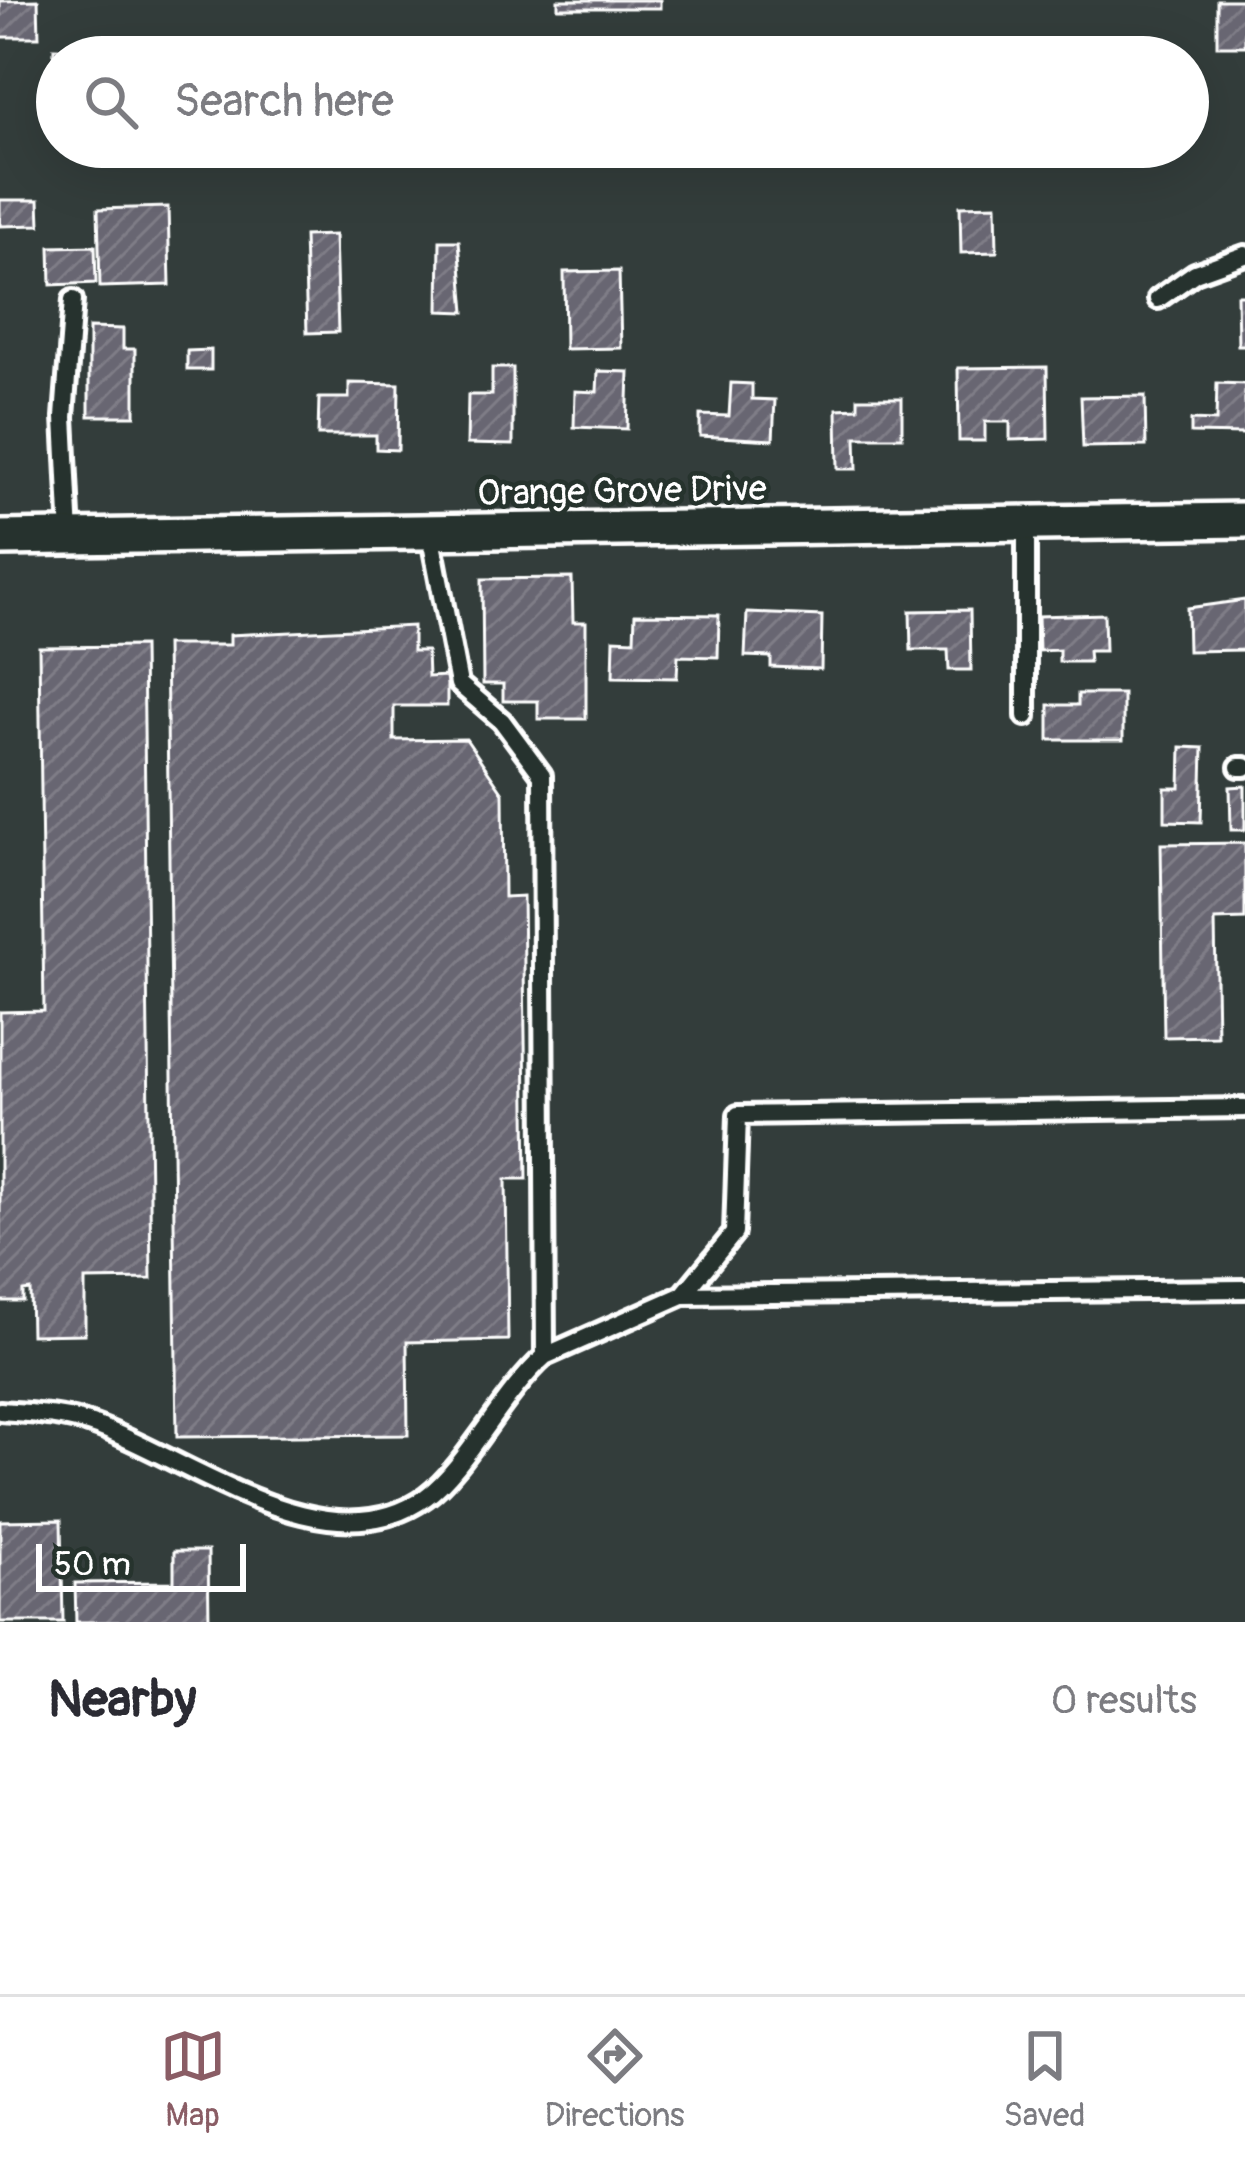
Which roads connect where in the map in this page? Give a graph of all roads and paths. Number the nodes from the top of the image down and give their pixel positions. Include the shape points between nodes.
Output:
1 (1245, 255) edge
2 (1158, 299) dead end
3 (73, 300) dead end
4 (1245, 520) edge
5 (1026, 523) junction
6 (430, 533) junction
7 (70, 537) junction
8 (0, 538) edge
9 (1026, 716) dead end
10 (1245, 1108) edge
11 (1245, 1289) edge
12 (683, 1295) junction
13 (545, 1356) junction
14 (0, 1411) edge

1 - 2 lane via 1196,273
3 - 7 lane via 64,417
4 - 5 street, Orange Grove Drive
5 - 6 street, Orange Grove Drive
5 - 9 lane
6 - 7 street, Orange Grove Drive
6 - 13 lane via 459,684 502,721 542,775
7 - 8 street, Orange Grove Drive
10 - 12 lane via 738,1115 734,1233
11 - 12 lane
12 - 13 lane
13 - 14 lane via 430,1494 397,1515 314,1519 264,1504 94,1424

